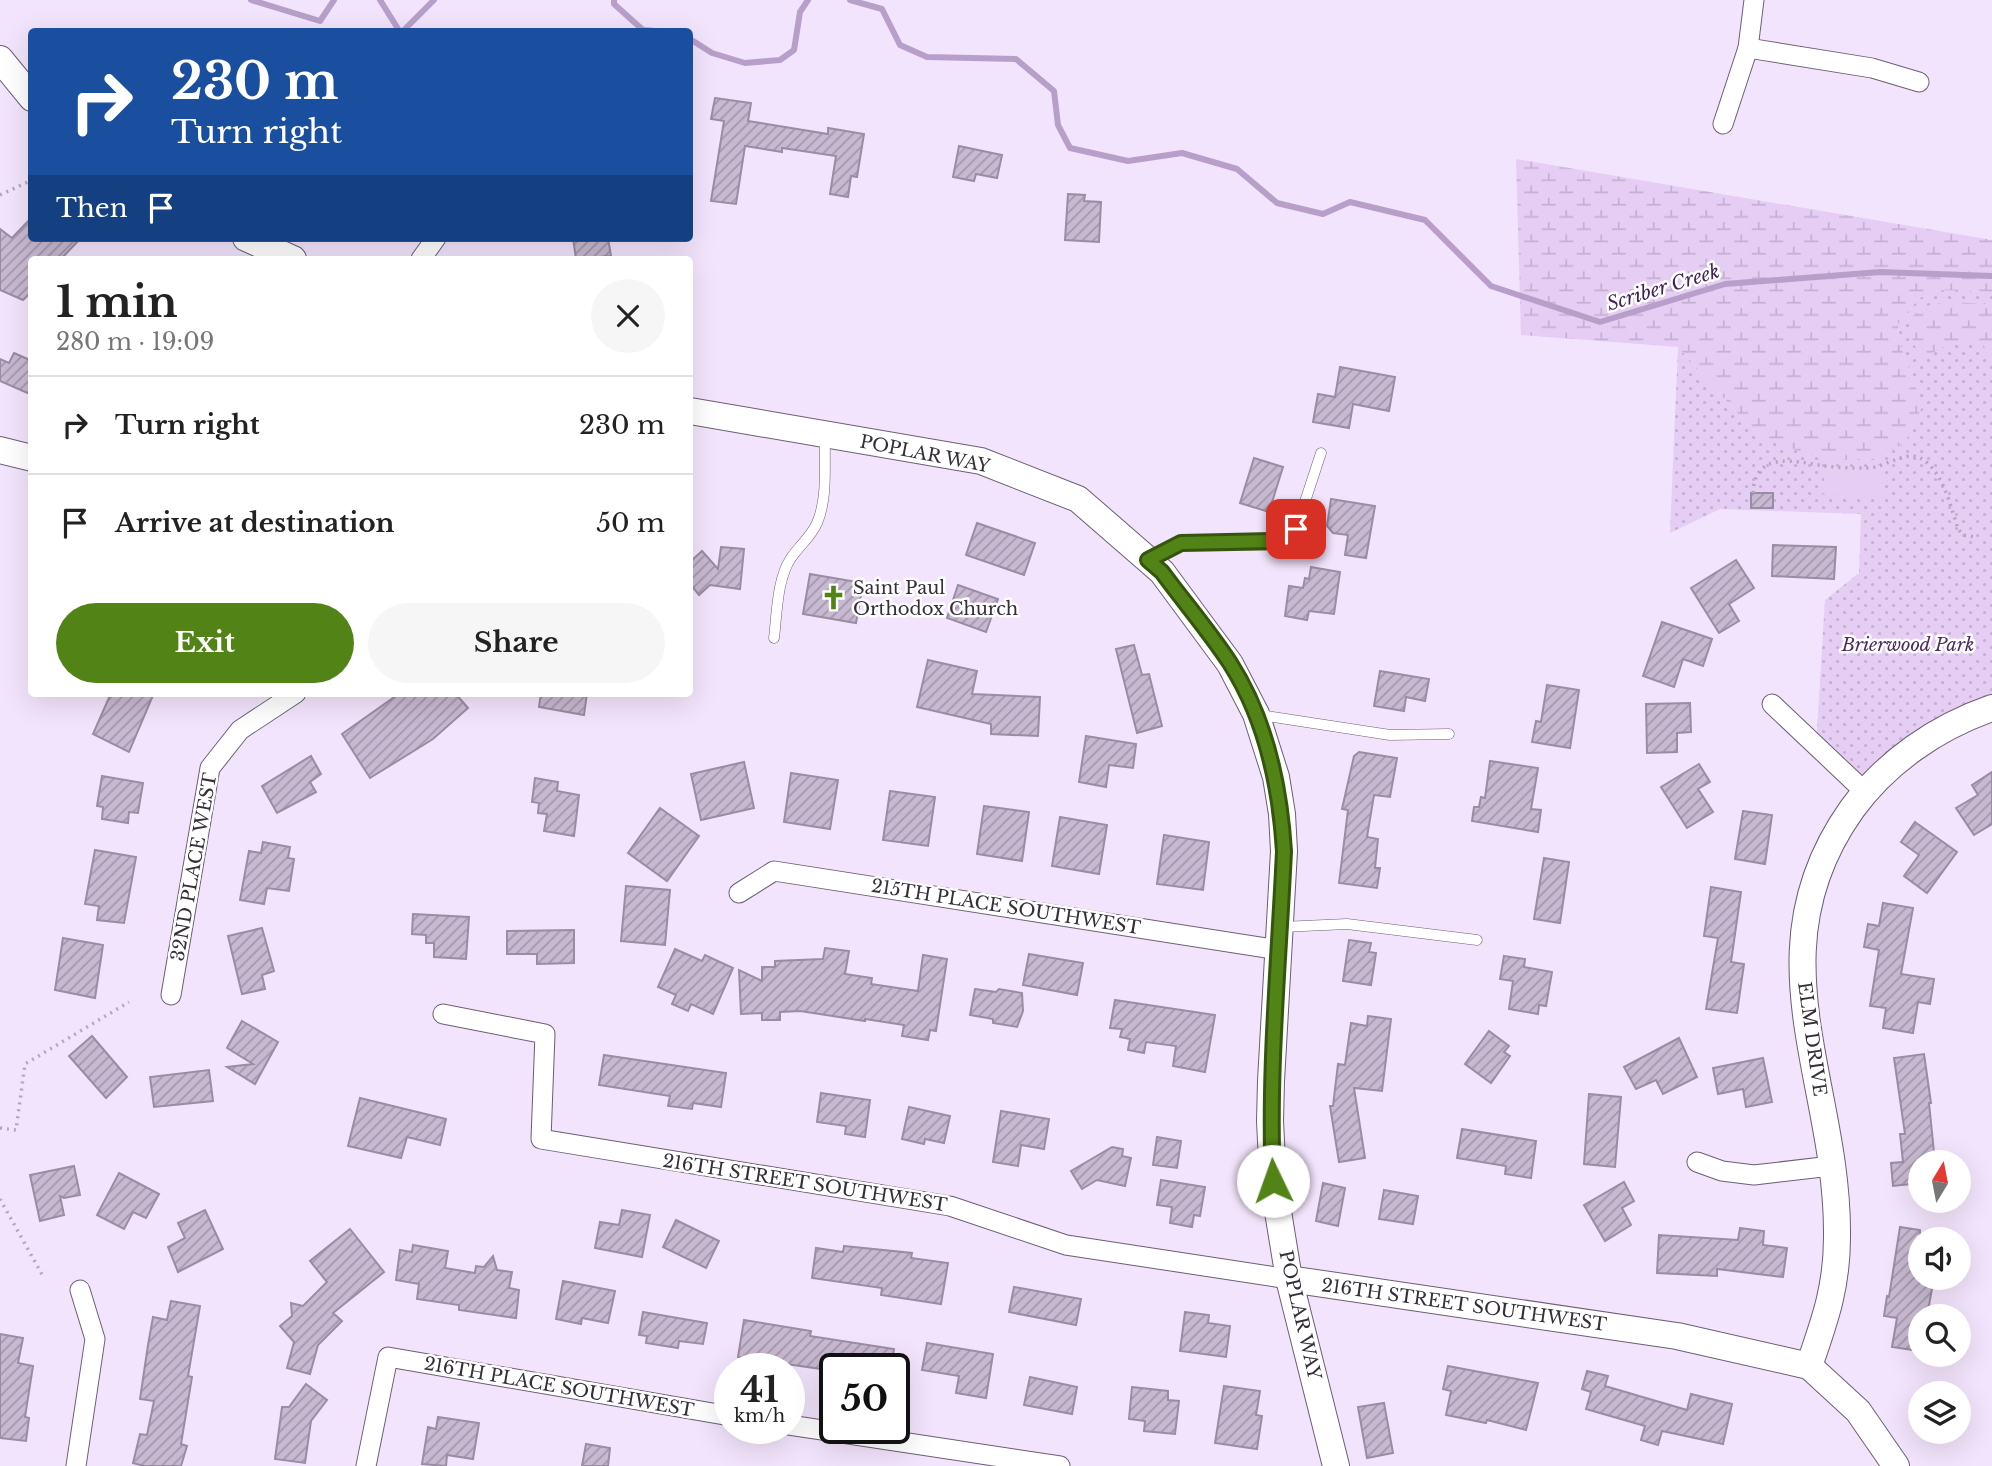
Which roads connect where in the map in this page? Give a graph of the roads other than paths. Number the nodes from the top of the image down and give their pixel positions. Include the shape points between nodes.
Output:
1 (1754, 0) edge
2 (1748, 48) junction
3 (0, 59) edge
4 (1919, 82) dead end
5 (28, 93) edge
6 (1723, 124) dead end
7 (255, 242) edge
8 (286, 256) edge
9 (693, 412) edge
10 (825, 434) junction
11 (0, 450) edge
12 (1321, 453) dead end
13 (28, 457) edge
14 (1148, 560) junction
15 (775, 638) dead end
16 (290, 697) edge
17 (1772, 704) dead end
18 (1992, 708) edge
19 (1256, 714) junction
20 (1449, 734) dead end
21 (1865, 792) junction
22 (740, 893) dead end
23 (1280, 938) junction
24 (1477, 940) dead end
25 (171, 995) dead end
26 (443, 1014) dead end
27 (1697, 1161) dead end
28 (1832, 1166) junction
29 (1289, 1279) junction
30 (80, 1290) dead end
31 (1809, 1366) junction
32 (714, 1413) edge
33 (805, 1427) edge
34 (76, 1466) edge
35 (366, 1466) edge
36 (1059, 1466) edge
37 (1336, 1466) edge
38 (1896, 1466) edge

1 - 2 street
2 - 4 street via 1872,68
2 - 6 street
3 - 5 main road
7 - 8 main road
9 - 10 main road, POPLAR WAY
10 - 14 main road, POPLAR WAY via 981,461 1066,494 1078,499
10 - 15 lane via 823,503 817,523 784,573
11 - 13 main road
12 - 14 lane via 1296,529 1278,541 1181,543
14 - 19 main road, POPLAR WAY via 1162,572 1230,664
16 - 25 street, 32ND PLACE WEST via 240,730 210,768
17 - 21 street
18 - 21 main road, ELM DRIVE via 1929,738
19 - 20 lane via 1390,734
19 - 23 main road, POPLAR WAY via 1276,777 1282,814
21 - 28 main road, ELM DRIVE via 1826,852 1805,920 1804,1003
22 - 23 street, 215TH PLACE SOUTHWEST via 774,871
23 - 24 lane via 1347,923
23 - 29 main road, POPLAR WAY via 1270,1121 1273,1181
26 - 29 street, 216TH STREET SOUTHWEST via 545,1034 541,1139 950,1206 1066,1245
27 - 28 street via 1722,1171 1754,1175
28 - 31 main road, ELM DRIVE via 1836,1268 1832,1299
29 - 31 main road, 216TH STREET SOUTHWEST via 1677,1336
29 - 37 main road, POPLAR WAY
30 - 34 street via 95,1339
31 - 38 main road via 1858,1411
32 - 35 street, 216TH PLACE SOUTHWEST via 388,1357
33 - 36 street

